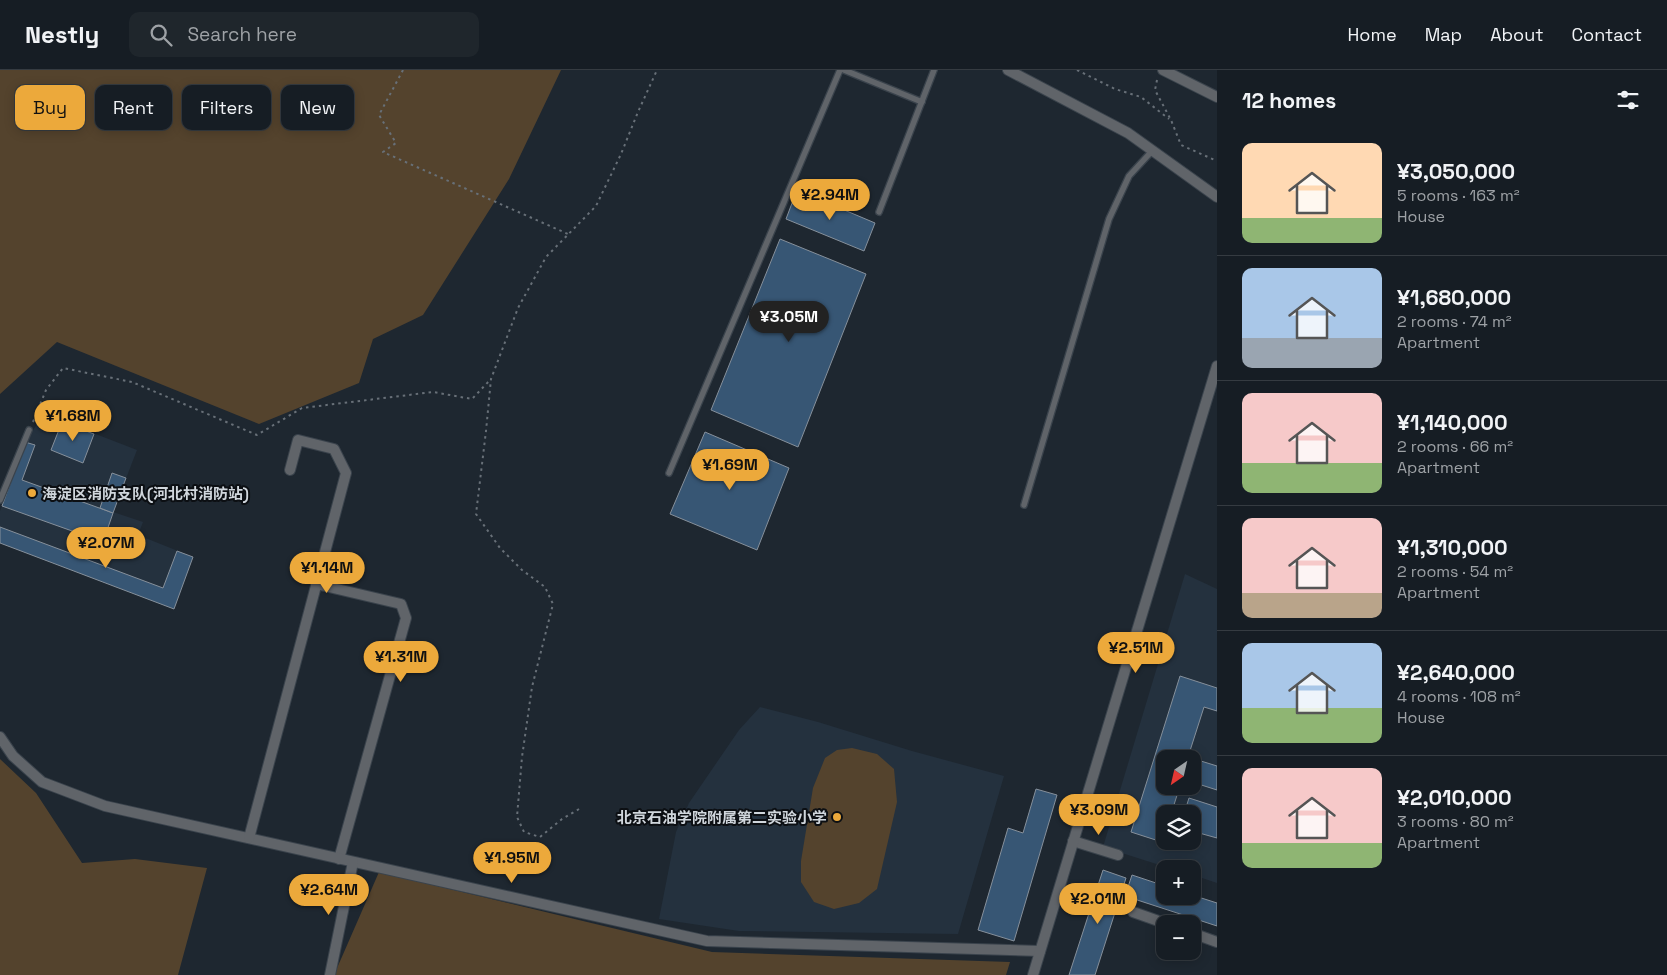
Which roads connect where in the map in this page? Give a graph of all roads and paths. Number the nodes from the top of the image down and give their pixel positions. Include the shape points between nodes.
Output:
1 (403, 70) edge
2 (657, 70) edge
3 (840, 70) edge
4 (844, 70) edge
5 (934, 70) edge
6 (1008, 70) edge
7 (1077, 70) edge
8 (1161, 72) edge
9 (1217, 97) edge
10 (922, 102) junction
11 (1171, 120) junction
12 (1152, 151) junction
13 (1217, 161) edge
14 (1217, 197) edge
15 (879, 212) dead end
16 (568, 234) junction
17 (1217, 366) edge
18 (491, 379) junction
19 (29, 430) joint
20 (290, 470) dead end
21 (669, 473) dead end
22 (0, 500) edge
23 (1024, 505) dead end
24 (316, 584) junction
25 (0, 737) edge
26 (579, 809) dead end
27 (249, 838) junction
28 (1073, 841) junction
29 (1118, 855) dead end
30 (339, 859) junction
31 (353, 862) junction
32 (1132, 912) dead end
33 (1156, 920) edge
34 (1201, 936) edge
35 (1217, 942) edge
36 (1040, 951) junction
37 (330, 975) edge
38 (1032, 975) edge

1 - 16 path via 380,115 396,143 383,152
2 - 16 path via 596,206
3 - 21 lane
4 - 10 lane
5 - 10 lane
6 - 12 street via 1128,133
7 - 11 path via 1115,89 1141,97
8 - 9 street
8 - 11 path via 1155,90
10 - 15 lane
11 - 13 path via 1182,145
12 - 14 street
12 - 23 lane via 1129,176 1109,219
16 - 18 path via 546,258 518,308
17 - 28 street
18 - 19 path via 472,399 433,392 302,408 257,435 132,382 63,368 46,390
18 - 26 path via 476,514 500,548 545,587 553,604 532,686 517,817 524,832 540,837 562,818
19 - 22 lane
20 - 24 street via 298,440 334,449 346,472
24 - 27 street
24 - 30 street via 401,604 406,618
25 - 27 street via 13,756 42,782 106,806
27 - 30 street
28 - 29 street
28 - 36 street
30 - 31 street
31 - 36 street via 707,942
31 - 37 street
32 - 33 street
34 - 35 street
36 - 38 street

